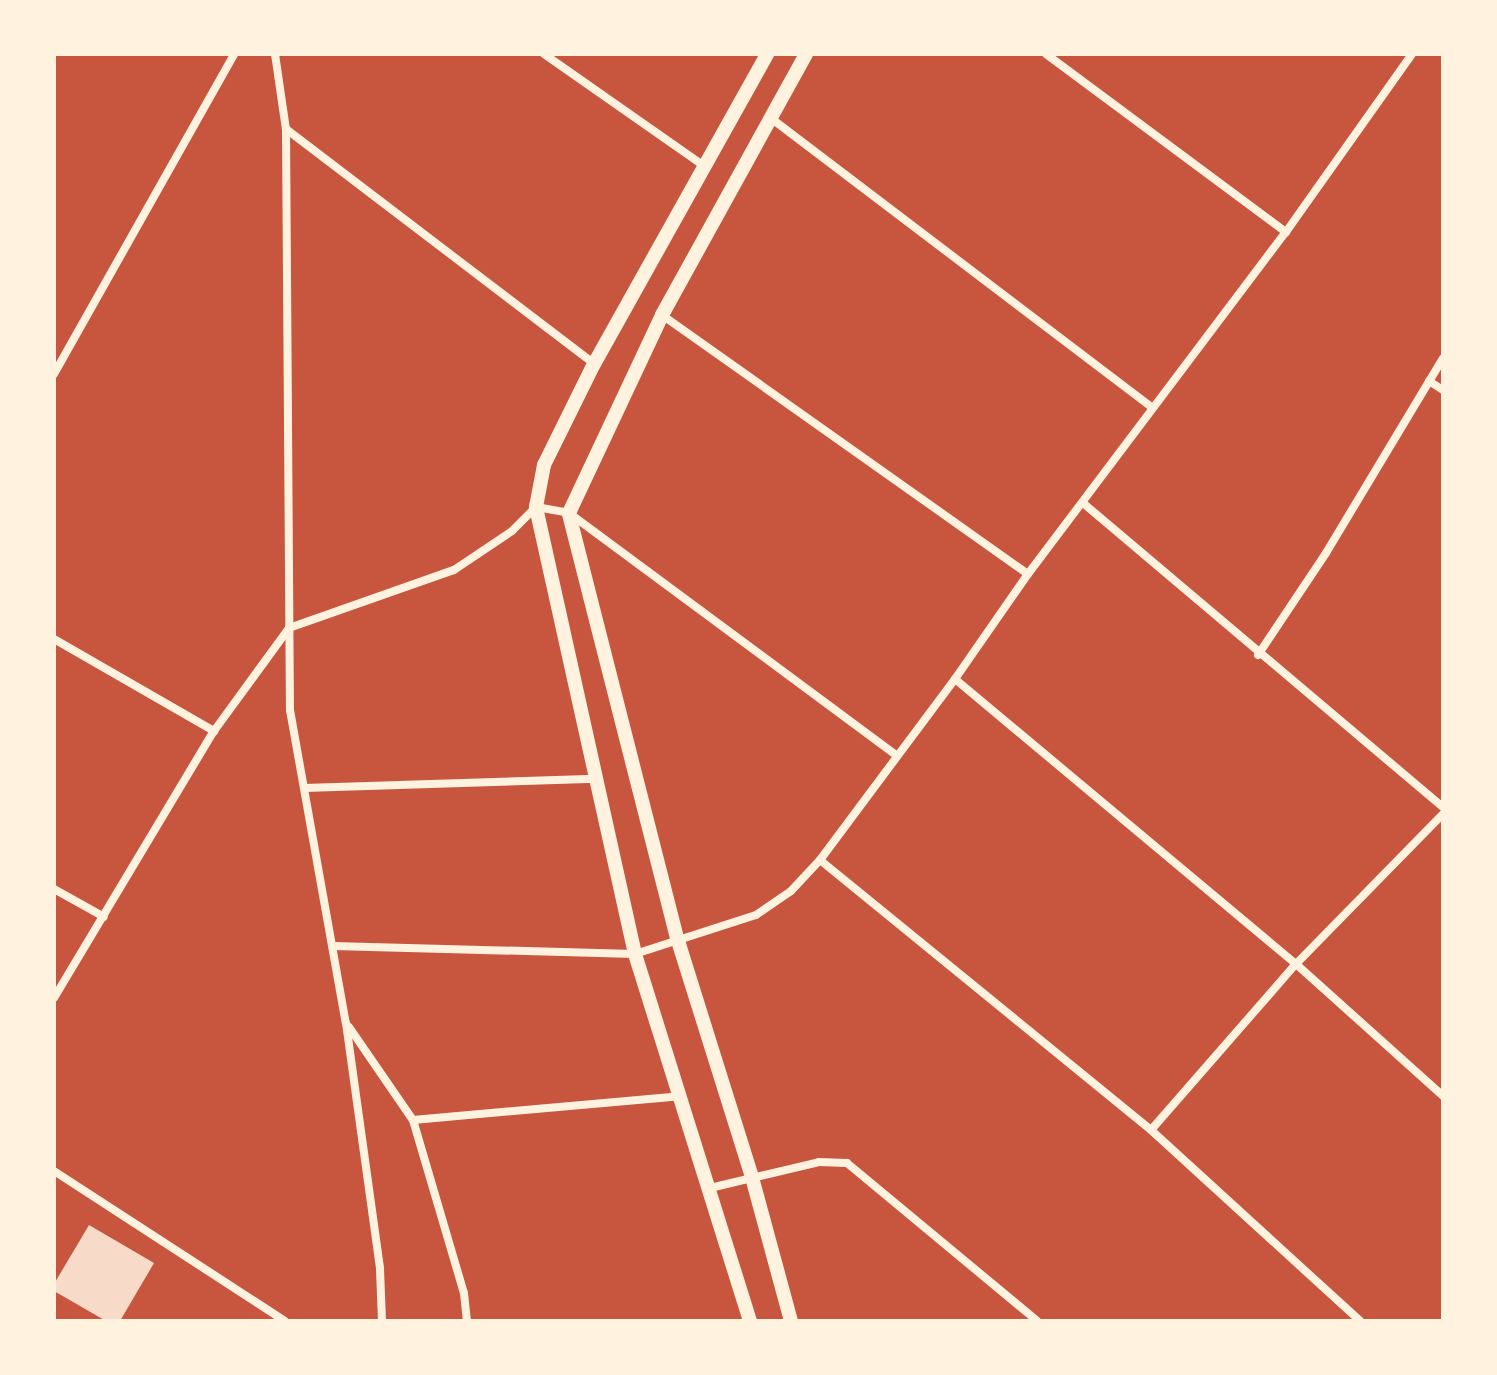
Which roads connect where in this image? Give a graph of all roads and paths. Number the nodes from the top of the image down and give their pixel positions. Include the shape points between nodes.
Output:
1 (234, 54) edge
2 (275, 54) edge
3 (544, 54) edge
4 (767, 54) edge
5 (806, 54) edge
6 (1046, 54) edge
7 (1412, 54) edge
8 (772, 119) junction
9 (286, 129) junction
10 (704, 166) junction
11 (1286, 232) junction
12 (662, 315) junction
13 (1443, 358) edge
14 (594, 364) junction
15 (54, 374) edge
16 (1429, 381) junction
17 (1443, 390) edge
18 (1152, 407) junction
19 (1083, 503) junction
20 (536, 507) junction
21 (569, 513) junction
22 (1028, 574) junction
23 (289, 628) junction
24 (54, 639) edge
25 (1258, 655) junction
26 (955, 679) junction
27 (214, 731) junction
28 (897, 756) junction
29 (596, 779) junction
30 (304, 788) junction
31 (1443, 807) edge
32 (1443, 814) edge
33 (820, 860) junction
34 (54, 889) edge
35 (104, 917) junction
36 (677, 938) junction
37 (333, 946) junction
38 (635, 954) junction
39 (1296, 964) junction
40 (54, 998) edge
41 (346, 1023) junction
42 (680, 1096) junction
43 (1443, 1096) edge
44 (413, 1120) junction
45 (1151, 1130) junction
46 (54, 1171) edge
47 (752, 1177) junction
48 (710, 1188) junction
49 (285, 1321) edge
50 (382, 1321) edge
51 (467, 1321) edge
52 (750, 1321) edge
53 (791, 1321) edge
54 (1037, 1321) edge
55 (1360, 1321) edge

1 - 15 street
2 - 9 street
3 - 10 street
4 - 10 street
5 - 8 street
6 - 11 street
7 - 11 street
8 - 12 street
8 - 18 street
9 - 14 street
9 - 23 street
10 - 14 street
11 - 18 street
12 - 21 street
12 - 22 street
13 - 16 street
14 - 20 street via 544,465
16 - 17 street
16 - 25 street
18 - 19 street
19 - 22 street
19 - 25 street
20 - 21 street
20 - 23 street via 512,531 454,570
20 - 29 street
21 - 28 street
21 - 36 street
22 - 26 street
23 - 27 street
23 - 30 street via 290,710
24 - 27 street
25 - 31 street
26 - 28 street
26 - 39 street
27 - 35 street
28 - 33 street
29 - 30 street
29 - 38 street
30 - 37 street
32 - 39 street
33 - 36 street via 791,891 756,915
33 - 45 street
34 - 35 street
35 - 40 street
36 - 38 street
36 - 47 street
37 - 38 street
37 - 41 street
38 - 42 street
39 - 43 street
39 - 45 street
41 - 44 street
41 - 50 street via 380,1269
42 - 44 street
42 - 48 street
44 - 51 street via 464,1293
45 - 55 street
46 - 49 street
47 - 48 street
47 - 53 street
47 - 54 street via 819,1162 847,1163
48 - 52 street

